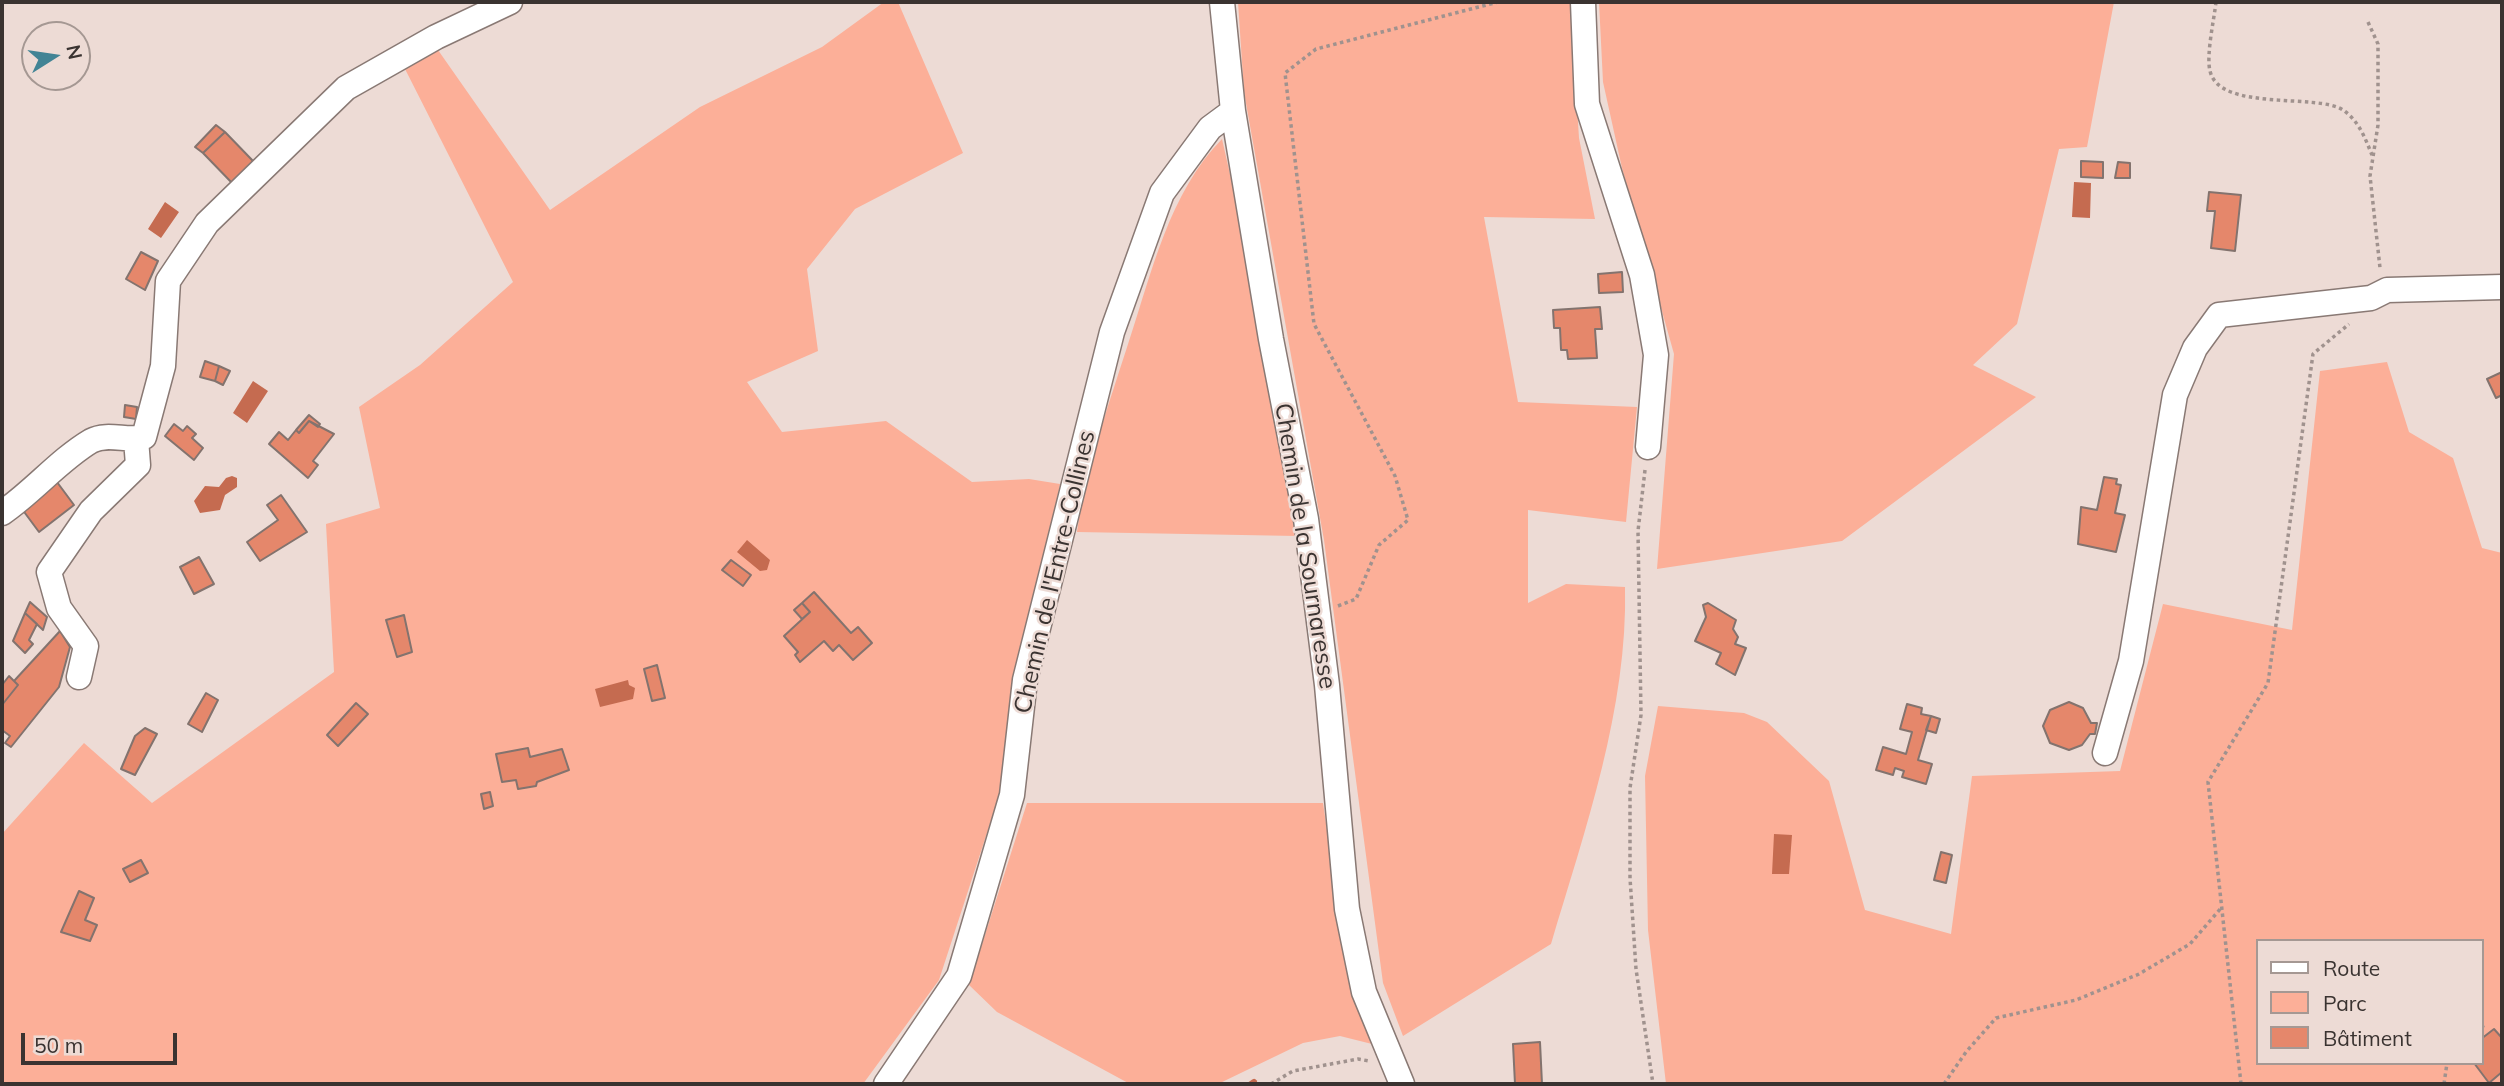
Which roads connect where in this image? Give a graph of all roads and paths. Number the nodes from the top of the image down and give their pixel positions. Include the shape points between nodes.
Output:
1 (510, 2) edge
2 (1222, 2) edge
3 (1498, 2) edge
4 (1583, 2) edge
5 (2216, 2) edge
6 (2368, 22) dead end
7 (1233, 111) junction
8 (2373, 156) junction
9 (2502, 287) edge
10 (2387, 290) junction
11 (2350, 322) dead end
12 (136, 439) junction
13 (1648, 447) joint
14 (2, 513) edge
15 (1318, 614) junction
16 (79, 677) dead end
17 (2105, 753) dead end
18 (2222, 906) junction
19 (2487, 1024) dead end
20 (2483, 1026) edge
21 (2447, 1065) edge
22 (1399, 1075) edge
23 (887, 1084) edge
24 (1271, 1084) edge
25 (1654, 1084) edge
26 (1944, 1084) edge
27 (2242, 1084) edge
28 (2444, 1084) edge

1 - 12 street via 346,88 207,223 168,281 163,366 144,437
2 - 7 street, Chemin de la Sournaresse
3 - 15 path via 1316,48 1285,73 1314,324 1395,477 1408,520 1380,545 1356,598
4 - 13 street via 1587,104 1642,275 1656,355
5 - 8 path via 2210,72 2219,86 2237,94 2342,108 2360,126
6 - 8 path via 2378,44 2378,125
7 - 15 street, Chemin de la Sournaresse via 1306,519
7 - 23 street, Chemin de l'Entre-Collines via 1210,128 1162,193 1112,332 1025,680 1012,795 959,976
8 - 10 path via 2370,176 2376,236
9 - 10 street
10 - 17 street via 2371,298 2219,315 2195,348 2175,395 2131,661
11 - 18 path via 2314,354 2267,683 2208,782
12 - 14 street via 93,440
12 - 16 street via 138,465 91,511 49,572 59,608 86,646
13 - 25 path via 1638,531 1641,715 1630,788 1630,878 1636,969
15 - 22 street, Chemin de la Sournaresse via 1347,909 1364,992
18 - 26 path via 2190,944 2139,974 2076,1000 1996,1018
18 - 27 path
19 - 20 path
21 - 28 path
22 - 24 path via 1358,1059 1293,1071

